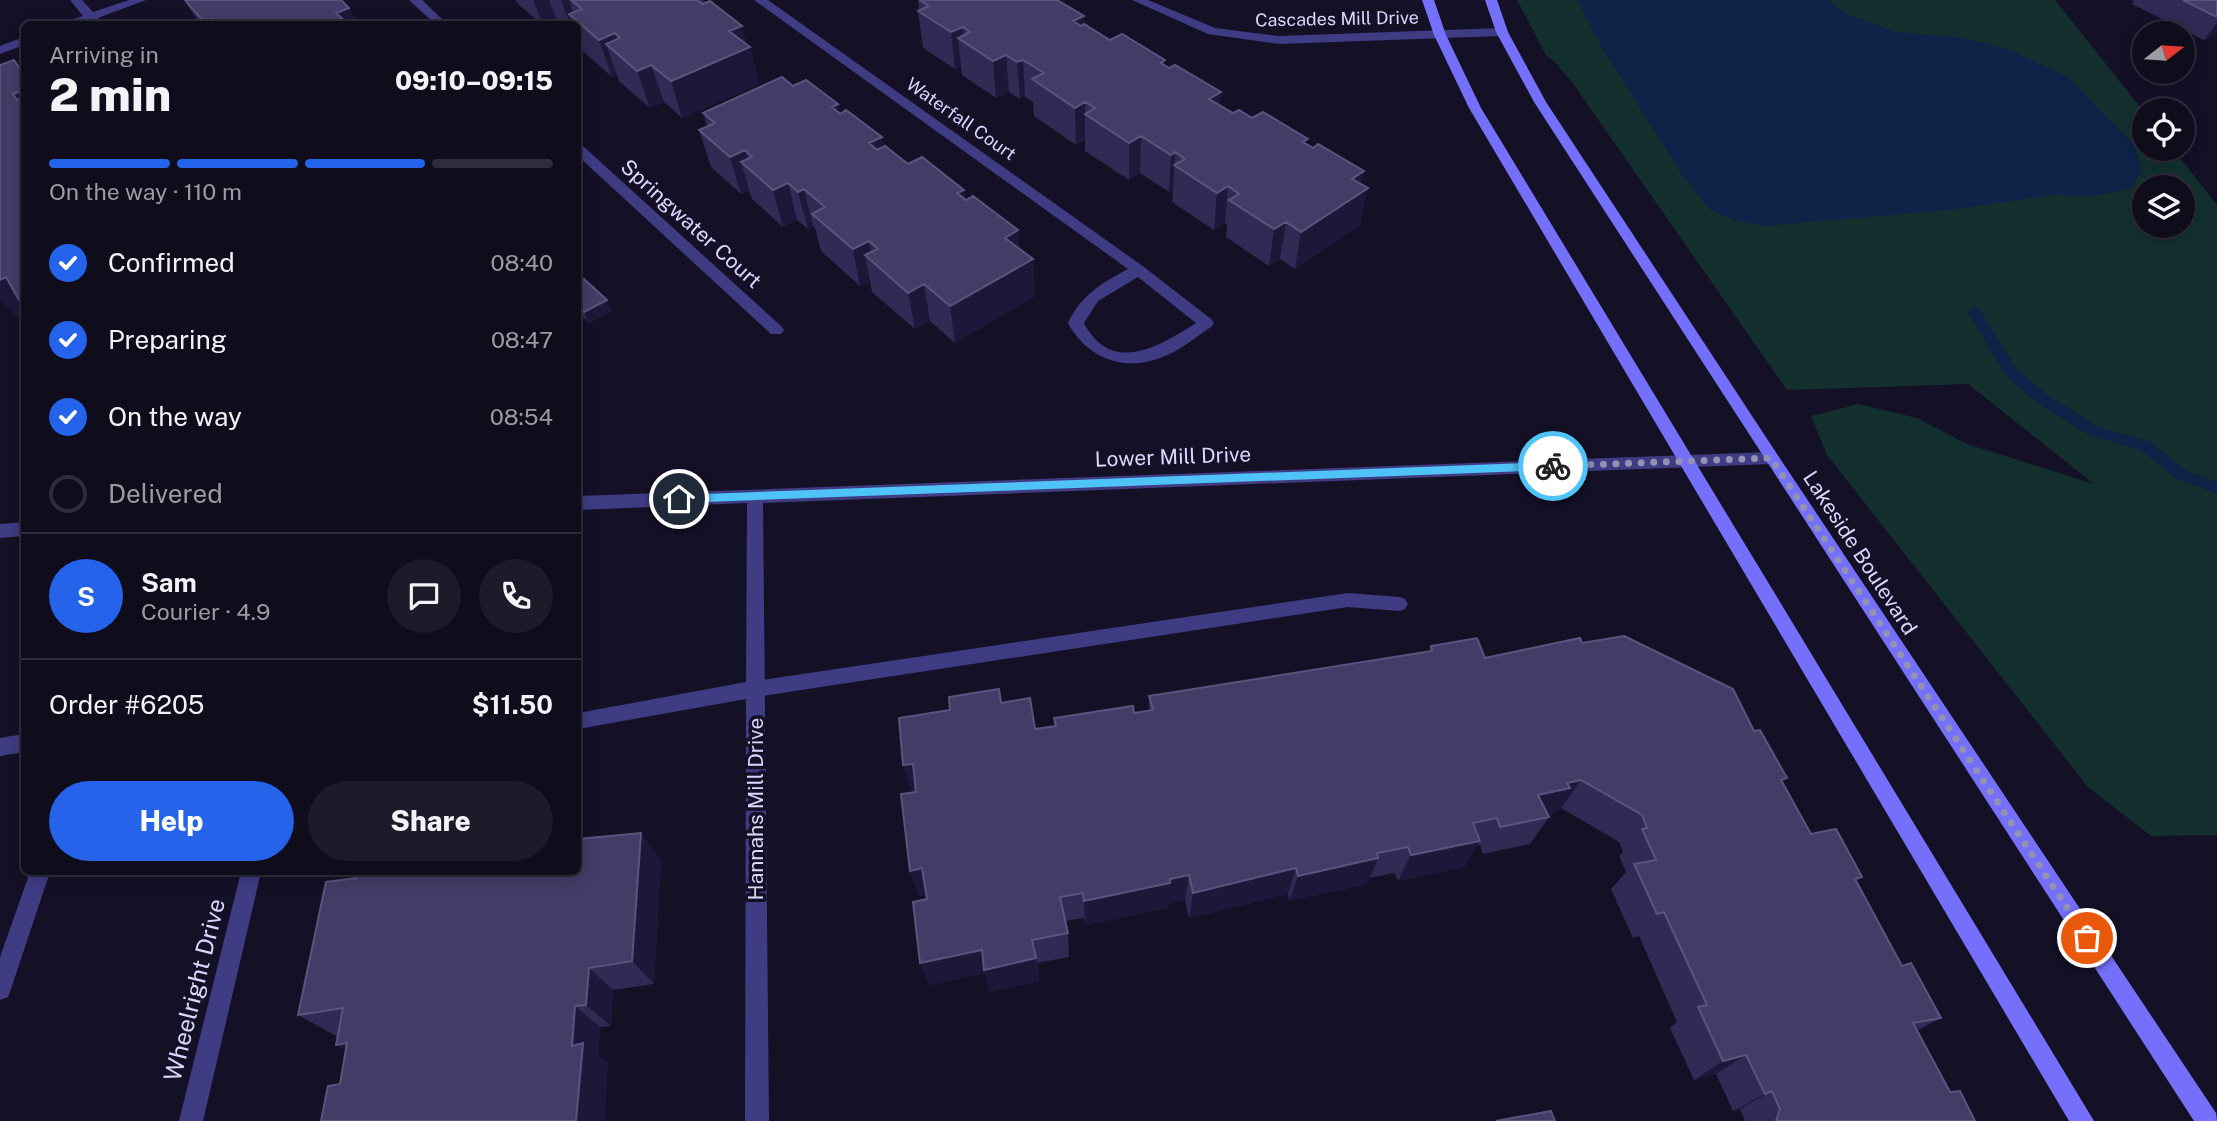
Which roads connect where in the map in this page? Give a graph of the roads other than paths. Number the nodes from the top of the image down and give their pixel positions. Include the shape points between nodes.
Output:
1 (76, 0) edge
2 (140, 0) edge
3 (415, 0) edge
4 (760, 0) edge
5 (1138, 0) edge
6 (1428, 0) edge
7 (1490, 0) edge
8 (93, 21) edge
9 (438, 21) edge
10 (1502, 32) junction
11 (1440, 35) junction
12 (21, 42) edge
13 (0, 50) edge
14 (581, 152) edge
15 (1139, 270) junction
16 (776, 330) dead end
17 (1771, 458) junction
18 (1685, 461) junction
19 (755, 496) junction
20 (581, 503) edge
21 (21, 529) edge
22 (0, 531) edge
23 (1399, 604) dead end
24 (755, 689) junction
25 (581, 719) edge
26 (21, 744) edge
27 (0, 747) edge
28 (39, 875) edge
29 (250, 875) edge
30 (0, 989) edge
31 (191, 1121) edge
32 (757, 1121) edge
33 (2082, 1121) edge
34 (2208, 1121) edge

1 - 8 street
2 - 8 street
3 - 9 street
4 - 15 street, Waterfall Court
5 - 11 street, Cascades Mill Drive via 1212,31 1244,37
6 - 11 main road
7 - 10 main road, Lakeside Boulevard
10 - 11 street, Cascades Mill Drive
10 - 17 main road, Lakeside Boulevard via 1539,102
11 - 18 main road via 1475,108
12 - 13 street
14 - 16 street, Springwater Court
15 - 15 street, Waterfall Court via 1089,298 1080,309 1076,323 1082,337 1099,351 1124,358 1149,356 1206,323
17 - 18 street, Lower Mill Drive
17 - 34 main road, Lakeside Boulevard
18 - 19 street, Lower Mill Drive
18 - 33 main road
19 - 20 street, Lower Mill Drive
19 - 24 street, Hannahs Mill Drive
21 - 22 street
23 - 24 street via 1348,600
24 - 25 street
24 - 32 street, Hannahs Mill Drive
26 - 27 street
28 - 30 street
29 - 31 street, Wheelright Drive

